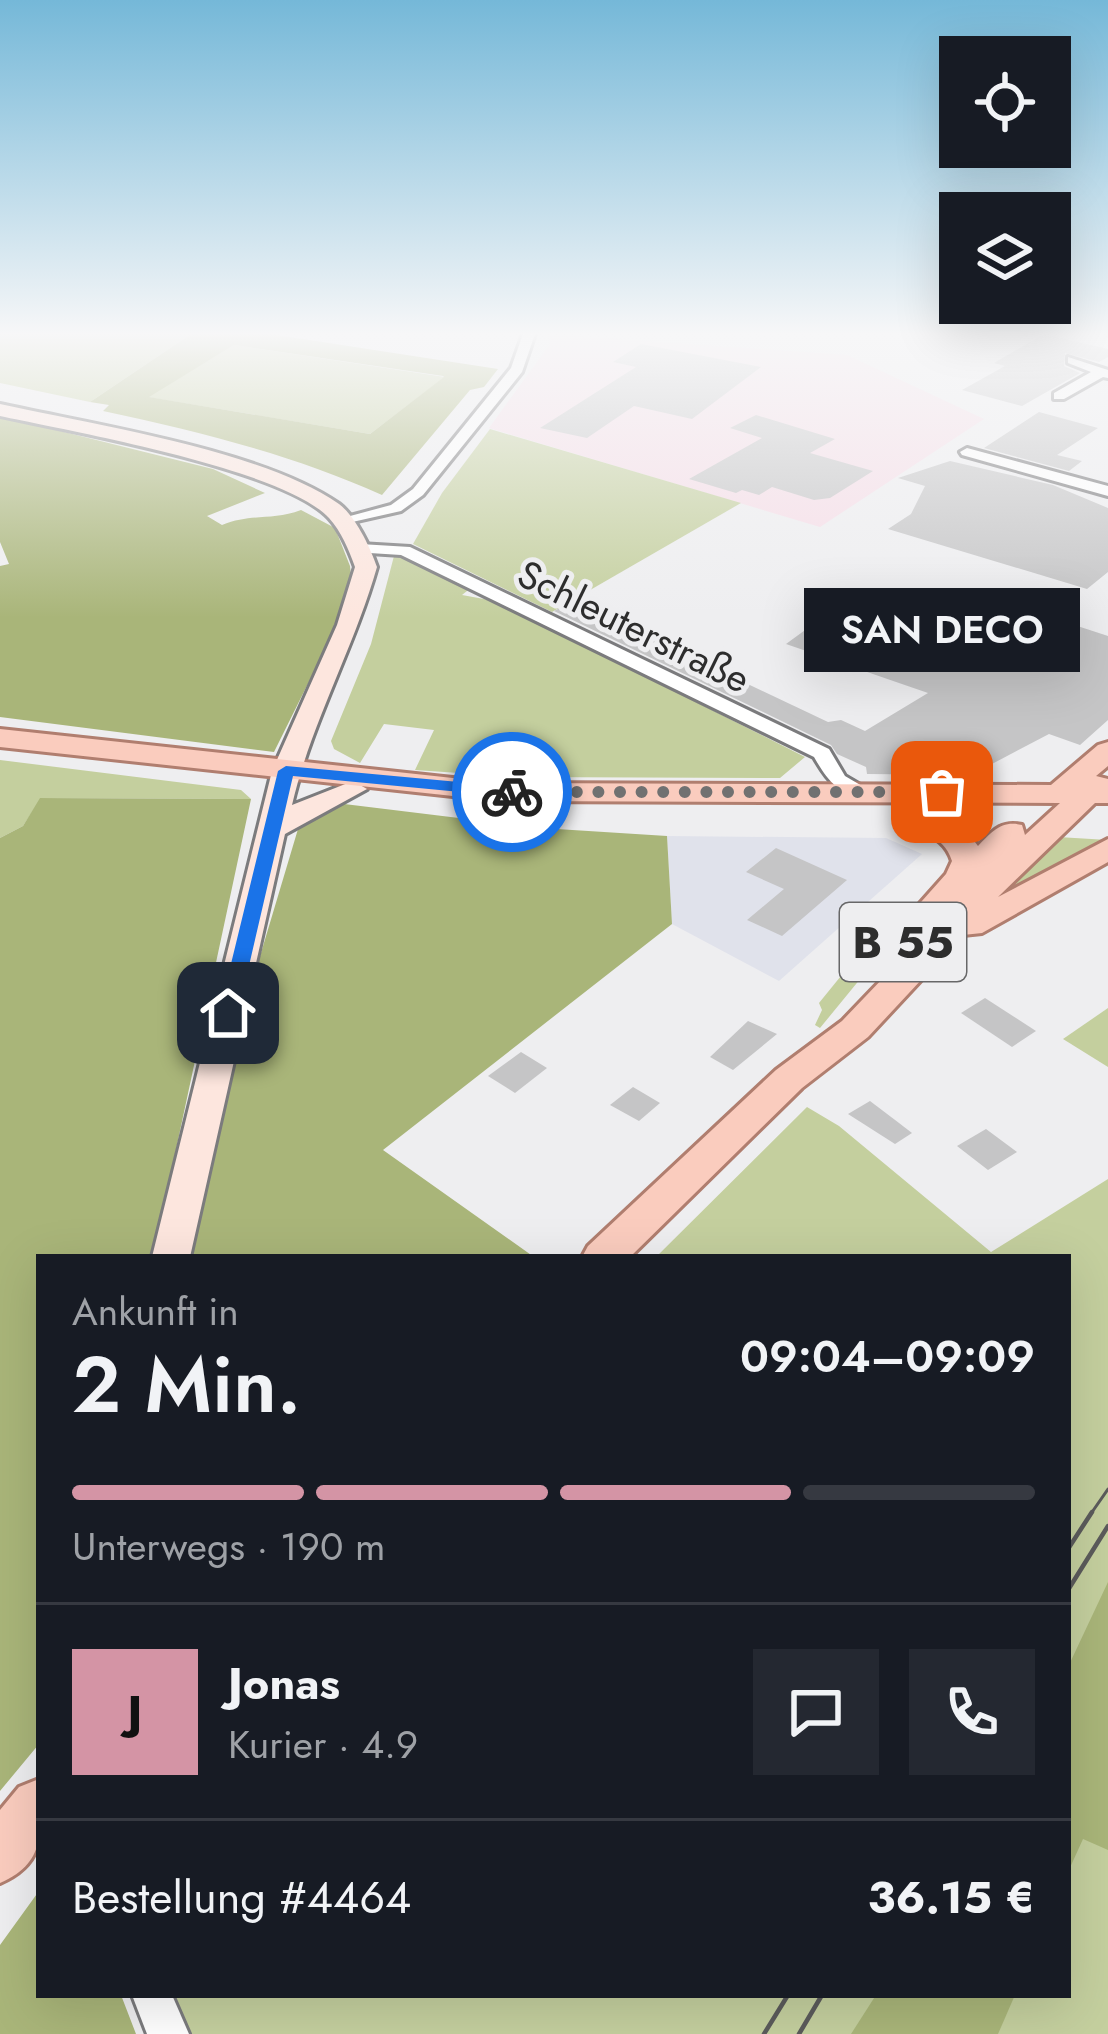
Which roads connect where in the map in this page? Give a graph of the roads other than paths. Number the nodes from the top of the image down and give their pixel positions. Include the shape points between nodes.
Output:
1 (81, 429) edge
2 (469, 429) edge
3 (967, 452) dead end
4 (1103, 485) edge
5 (344, 523) junction
6 (360, 549) junction
7 (299, 737) junction
8 (0, 738) edge
9 (1108, 751) edge
10 (285, 775) junction
11 (355, 784) junction
12 (981, 791) junction
13 (863, 794) junction
14 (1080, 801) edge
15 (915, 816) junction
16 (273, 829) junction
17 (1108, 849) edge
18 (961, 878) junction
19 (937, 941) junction
20 (789, 1079) junction
21 (172, 1254) edge
22 (606, 1254) edge
23 (36, 1811) edge
24 (0, 1855) edge
25 (153, 1998) edge
26 (168, 2034) edge

1 - 5 main road via 243,467 322,503
2 - 5 street via 418,492 396,508
3 - 4 street
5 - 6 main road
6 - 7 main road via 362,593
6 - 13 street, Schleuterstraße via 404,550 822,753 837,780
7 - 10 main road
7 - 11 main road
8 - 10 main road
9 - 12 main road
9 - 14 main road, B 55
10 - 11 main road
10 - 16 main road
11 - 13 main road
11 - 15 main road via 571,812
11 - 16 main road
12 - 13 main road
12 - 14 main road
14 - 15 main road
14 - 18 main road, B 55
14 - 19 main road, B 55
15 - 18 main road via 962,843 968,861
16 - 21 main road
17 - 19 main road
18 - 20 main road, B 55 via 832,1019
19 - 20 main road, B 55 via 855,1029
20 - 22 main road, B 55
23 - 24 main road
25 - 26 street

